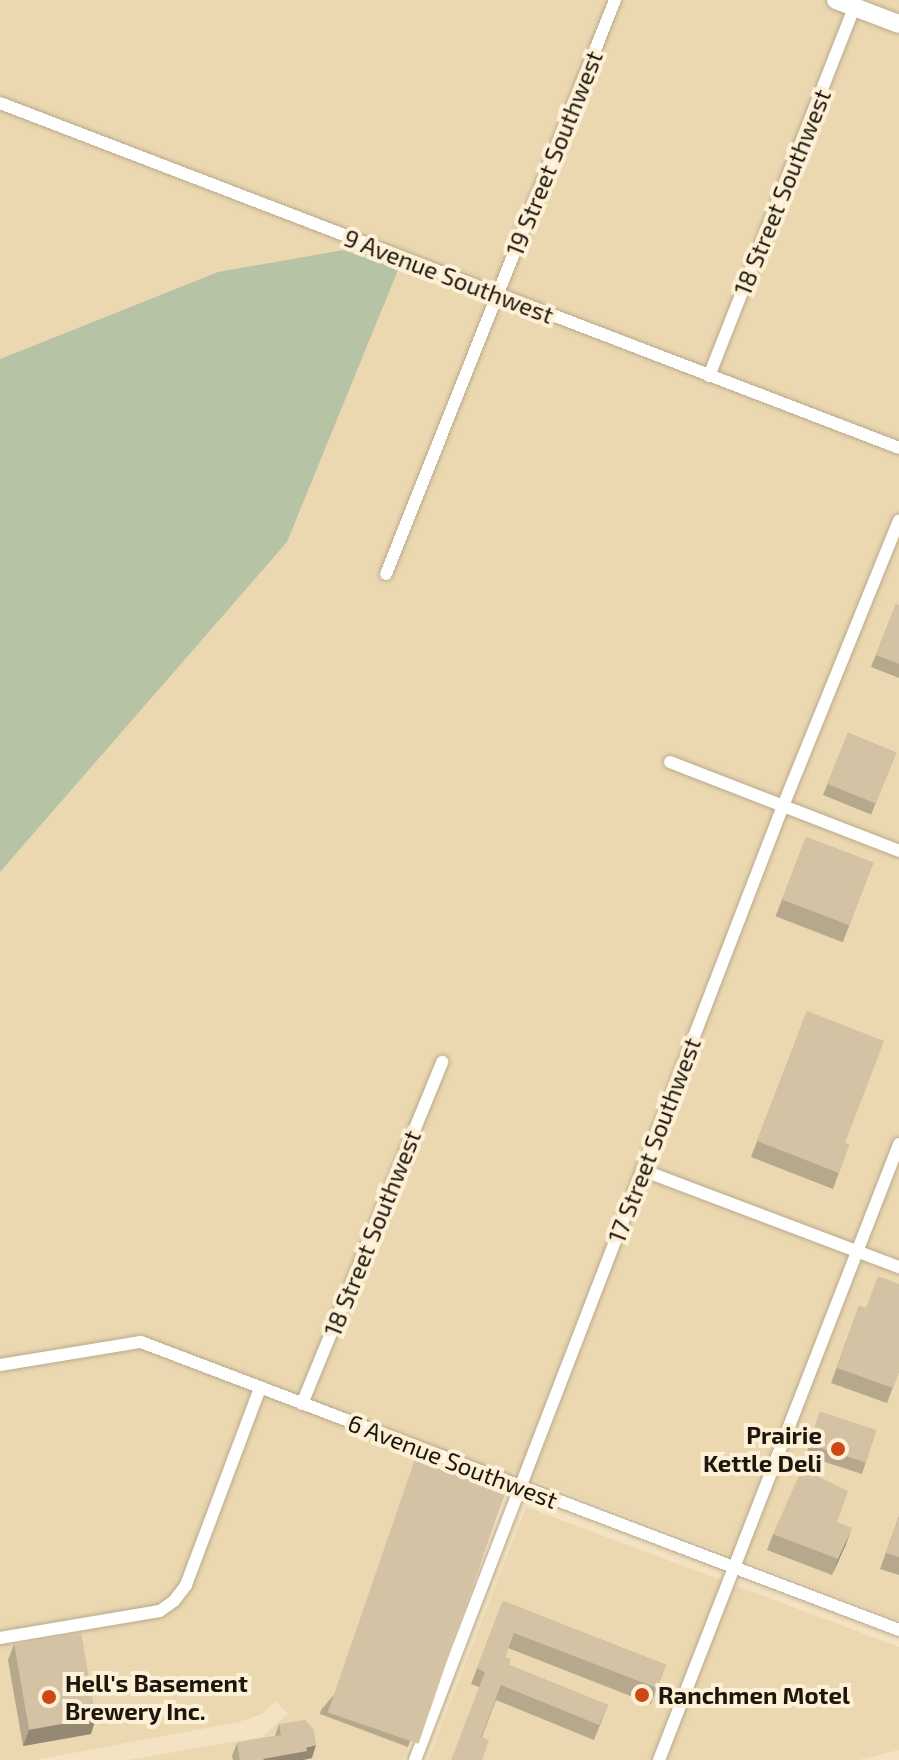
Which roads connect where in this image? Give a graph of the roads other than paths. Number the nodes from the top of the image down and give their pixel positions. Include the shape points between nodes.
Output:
1 (615, 0) edge
2 (836, 0) edge
3 (854, 7) junction
4 (899, 24) edge
5 (0, 103) edge
6 (498, 295) junction
7 (709, 376) junction
8 (899, 448) edge
9 (899, 521) edge
10 (386, 574) dead end
11 (670, 762) dead end
12 (783, 806) junction
13 (899, 851) edge
14 (442, 1062) dead end
15 (899, 1144) edge
16 (642, 1170) junction
17 (857, 1251) junction
18 (899, 1267) edge
19 (0, 1365) edge
20 (260, 1388) junction
21 (302, 1404) junction
22 (520, 1486) junction
23 (734, 1567) junction
24 (899, 1630) edge
25 (0, 1638) edge
26 (415, 1760) edge
27 (659, 1760) edge

1 - 6 street, 19 Street Southwest
2 - 3 street
3 - 4 street
3 - 7 street, 18 Street Southwest
5 - 6 street, 9 Avenue Southwest
6 - 7 street, 9 Avenue Southwest
6 - 10 street, 19 Street Southwest
7 - 8 street, 9 Avenue Southwest
9 - 12 street, 17 Street Southwest
11 - 12 street
12 - 13 street
12 - 16 street, 17 Street Southwest
14 - 21 street, 18 Street Southwest
15 - 17 street
16 - 17 street
16 - 22 street, 17 Street Southwest
17 - 18 street
17 - 23 street
19 - 20 street, 6 Avenue Southwest via 141,1342
20 - 21 street, 6 Avenue Southwest
20 - 25 street via 186,1585 174,1601 160,1611
21 - 22 street, 6 Avenue Southwest
22 - 23 street, 6 Avenue Southwest
22 - 26 street, 17 Street Southwest
23 - 24 street, 6 Avenue Southwest
23 - 27 street

